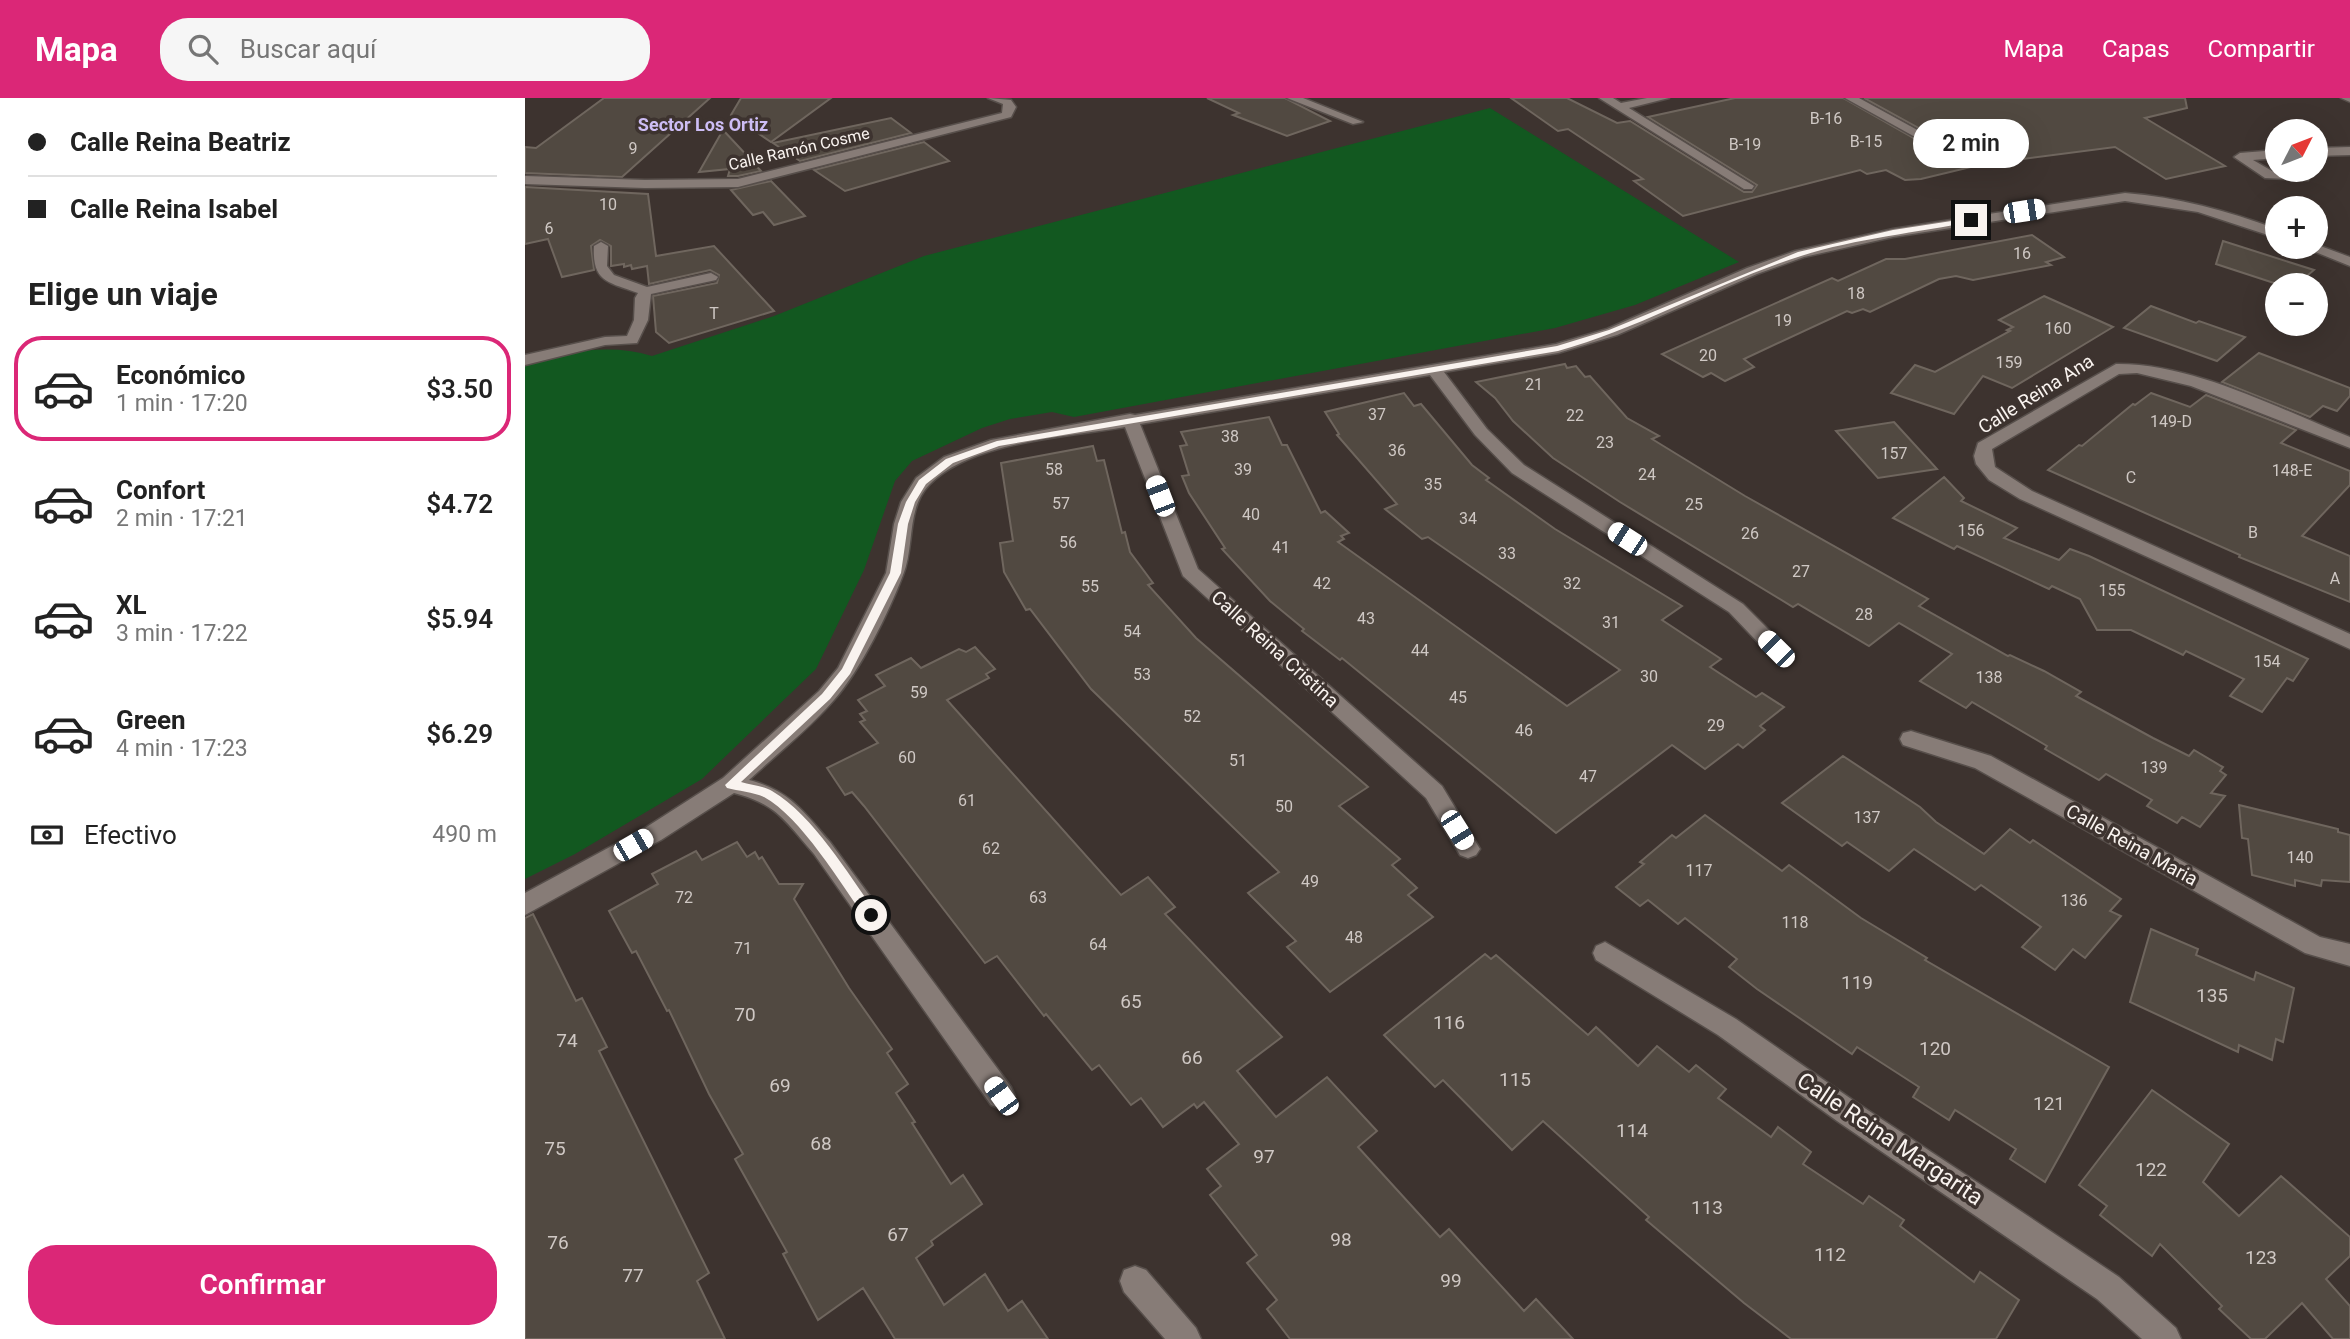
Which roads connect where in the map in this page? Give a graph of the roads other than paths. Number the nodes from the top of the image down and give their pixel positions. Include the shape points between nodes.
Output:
1 (994, 98) edge
2 (1293, 98) edge
3 (1605, 98) edge
4 (1664, 98) edge
5 (1851, 98) edge
6 (1619, 107) junction
7 (1356, 122) dead end
8 (2350, 151) edge
9 (2328, 152) edge
10 (2265, 155) edge
11 (1966, 160) dead end
12 (2265, 173) edge
13 (525, 180) edge
14 (1748, 186) dead end
15 (2265, 230) edge
16 (601, 246) dead end
17 (2328, 254) edge
18 (2350, 262) edge
19 (711, 277) dead end
20 (646, 291) junction
21 (525, 360) edge
22 (1433, 369) junction
23 (1130, 419) junction
24 (2350, 443) edge
25 (2350, 642) edge
26 (1776, 649) dead end
27 (1912, 739) dead end
28 (731, 785) junction
29 (1468, 849) dead end
30 (525, 905) edge
31 (1605, 953) dead end
32 (2350, 955) edge
33 (1001, 1096) dead end
34 (1135, 1281) dead end
35 (1185, 1339) edge
36 (2165, 1339) edge

1 - 13 street, Calle Ramón Cosme via 1007,102 1007,114 738,183
2 - 7 street
3 - 6 street
4 - 6 street
5 - 11 street
6 - 14 street
8 - 9 street
10 - 12 street via 2240,157
15 - 22 street via 2176,202 2102,198 1893,233 1800,254 1586,341
16 - 20 street via 600,266 610,278
17 - 18 street
19 - 20 street
20 - 21 street via 632,340 605,341
22 - 23 street
22 - 26 street via 1481,432 1518,469 1736,608
23 - 28 street via 997,443 950,461 922,482 903,524 895,573 846,671 826,696
23 - 29 street, Calle Reina Cristina via 1189,572 1434,792
24 - 25 street, Calle Reina Ana via 2186,380 2126,366 1985,447 1982,455 1986,468 2026,495
27 - 32 street, Calle Reina Maria via 1983,762 2314,946
28 - 30 street
28 - 33 street via 767,793 789,810 822,848
31 - 36 street, Calle Reina Margarita via 1727,1027 2108,1288
34 - 35 street

